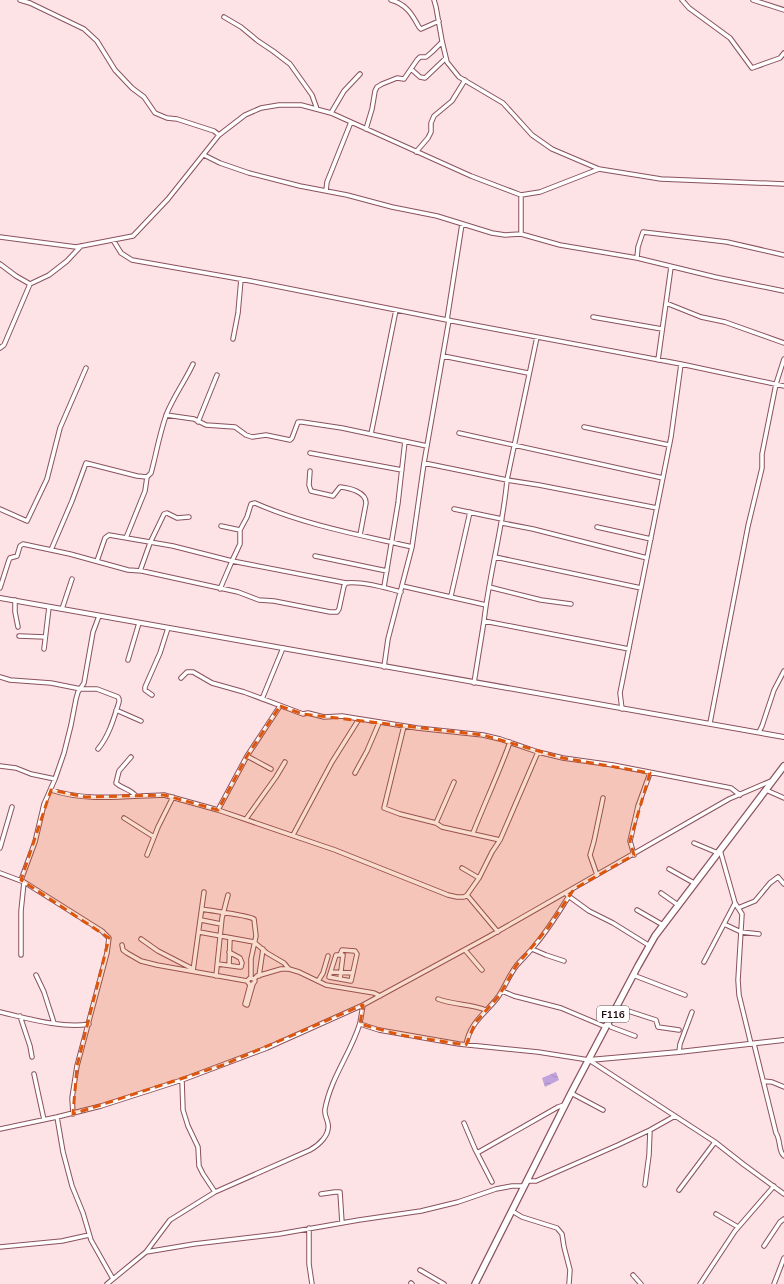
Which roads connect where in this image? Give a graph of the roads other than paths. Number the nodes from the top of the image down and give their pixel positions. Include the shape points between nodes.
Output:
1 (20, 0) edge
2 (391, 0) edge
3 (434, 0) edge
4 (682, 0) edge
5 (753, 0) edge
6 (784, 10) edge
7 (224, 17) dead end
8 (438, 21) junction
9 (442, 42) junction
10 (784, 53) edge
11 (446, 58) junction
12 (782, 58) edge
13 (411, 69) junction
14 (360, 74) dead end
15 (465, 80) junction
16 (317, 109) junction
17 (331, 113) junction
18 (351, 122) junction
19 (366, 129) junction
20 (219, 135) junction
21 (416, 152) junction
22 (204, 155) junction
23 (599, 169) junction
24 (784, 184) edge
25 (326, 191) junction
26 (521, 195) junction
27 (462, 224) junction
28 (521, 234) junction
29 (0, 237) edge
30 (113, 240) junction
31 (81, 246) junction
32 (784, 254) edge
33 (637, 258) junction
34 (0, 264) edge
35 (671, 267) junction
36 (241, 279) junction
37 (30, 284) junction
38 (784, 290) edge
39 (666, 303) junction
40 (396, 310) junction
41 (593, 317) dead end
42 (448, 320) junction
43 (662, 329) junction
44 (537, 337) junction
45 (233, 338) dead end
46 (784, 343) edge
47 (0, 348) edge
48 (443, 356) junction
49 (784, 359) edge
50 (658, 360) junction
51 (192, 364) dead end
52 (681, 364) junction
53 (86, 368) dead end
54 (528, 373) junction
55 (217, 375) dead end
56 (776, 384) junction
57 (784, 386) edge
58 (166, 415) junction
59 (198, 422) junction
60 (584, 427) dead end
61 (458, 433) dead end
62 (371, 434) junction
63 (404, 441) junction
64 (515, 445) junction
65 (669, 445) junction
66 (427, 446) junction
67 (310, 453) dead end
68 (424, 463) junction
69 (402, 470) junction
70 (310, 471) dead end
71 (147, 477) junction
72 (663, 478) junction
73 (507, 480) junction
74 (657, 508) junction
75 (0, 509) edge
76 (454, 509) dead end
77 (470, 512) junction
78 (189, 517) dead end
79 (502, 521) junction
80 (221, 526) dead end
81 (598, 527) dead end
82 (240, 530) junction
83 (360, 535) junction
84 (126, 538) junction
85 (651, 539) junction
86 (150, 542) junction
87 (392, 542) junction
88 (412, 547) junction
89 (51, 550) junction
90 (315, 556) dead end
91 (495, 557) junction
92 (647, 558) junction
93 (232, 561) junction
94 (97, 562) junction
95 (140, 571) junction
96 (387, 571) junction
97 (72, 579) dead end
98 (346, 583) junction
99 (402, 586) junction
100 (384, 587) junction
101 (489, 587) junction
102 (0, 588) edge
103 (641, 588) junction
104 (220, 589) junction
105 (401, 592) junction
106 (451, 596) junction
107 (0, 598) edge
108 (15, 600) junction
109 (571, 604) dead end
110 (486, 605) junction
111 (49, 607) junction
112 (62, 609) junction
113 (99, 616) junction
114 (484, 621) junction
115 (139, 623) junction
116 (18, 627) dead end
117 (168, 628) junction
118 (19, 636) dead end
119 (45, 638) junction
120 (283, 648) junction
121 (44, 649) dead end
122 (629, 649) junction
123 (128, 660) dead end
124 (384, 667) junction
125 (784, 671) edge
126 (0, 677) edge
127 (181, 678) dead end
128 (474, 683) junction
129 (81, 689) junction
130 (152, 695) dead end
131 (262, 699) junction
132 (280, 706) junction
133 (622, 709) junction
134 (116, 710) junction
135 (359, 719) junction
136 (141, 721) dead end
137 (379, 723) junction
138 (710, 723) junction
139 (404, 726) junction
140 (758, 732) junction
141 (784, 737) edge
142 (510, 742) junction
143 (98, 749) dead end
144 (538, 752) junction
145 (247, 756) junction
146 (131, 757) dead end
147 (285, 762) dead end
148 (0, 766) edge
149 (784, 766) edge
150 (271, 769) dead end
151 (650, 772) junction
152 (355, 773) dead end
153 (55, 779) junction
154 (772, 781) junction
155 (454, 782) dead end
156 (51, 790) junction
157 (766, 790) junction
158 (740, 795) junction
159 (136, 796) junction
160 (173, 797) junction
161 (603, 798) dead end
162 (784, 798) edge
163 (12, 807) dead end
164 (218, 810) junction
165 (124, 818) dead end
166 (246, 819) junction
167 (436, 823) junction
168 (473, 833) junction
169 (293, 835) junction
170 (154, 837) junction
171 (500, 840) junction
172 (694, 843) dead end
173 (0, 848) edge
174 (719, 851) junction
175 (147, 855) dead end
176 (634, 855) junction
177 (462, 868) dead end
178 (669, 869) dead end
179 (0, 873) edge
180 (597, 875) junction
181 (479, 878) junction
182 (23, 881) junction
183 (694, 883) junction
184 (784, 884) edge
185 (204, 892) dead end
186 (661, 893) dead end
187 (565, 894) junction
188 (228, 895) dead end
189 (467, 895) junction
190 (569, 896) junction
191 (735, 903) junction
192 (678, 904) junction
193 (738, 908) junction
194 (202, 909) junction
195 (637, 910) dead end
196 (223, 913) junction
197 (201, 920) junction
198 (221, 924) junction
199 (724, 924) junction
200 (663, 926) junction
201 (199, 932) junction
202 (498, 932) junction
203 (741, 932) junction
204 (759, 934) dead end
205 (221, 936) junction
206 (141, 939) dead end
207 (230, 939) junction
208 (254, 942) junction
209 (122, 945) dead end
210 (650, 946) junction
211 (263, 949) junction
212 (532, 949) junction
213 (465, 950) junction
214 (229, 952) junction
215 (21, 955) dead end
216 (340, 955) junction
217 (328, 956) dead end
218 (564, 961) dead end
219 (704, 962) dead end
220 (242, 963) junction
221 (218, 964) junction
222 (251, 964) junction
223 (229, 965) junction
224 (289, 969) junction
225 (193, 970) junction
226 (482, 970) dead end
227 (342, 972) junction
228 (322, 973) junction
229 (330, 973) junction
230 (352, 973) junction
231 (36, 975) dead end
232 (633, 975) junction
233 (216, 976) junction
234 (259, 976) junction
235 (253, 978) junction
236 (340, 979) junction
237 (247, 981) junction
238 (318, 981) junction
239 (252, 985) junction
240 (502, 990) junction
241 (685, 995) dead end
242 (380, 996) junction
243 (438, 999) dead end
244 (246, 1004) dead end
245 (363, 1005) junction
246 (616, 1007) junction
247 (486, 1010) junction
248 (0, 1012) edge
249 (692, 1012) dead end
250 (20, 1016) junction
251 (54, 1023) junction
252 (89, 1024) junction
253 (360, 1024) junction
254 (607, 1025) junction
255 (82, 1026) junction
256 (87, 1030) junction
257 (678, 1030) dead end
258 (635, 1036) dead end
259 (784, 1040) edge
260 (752, 1044) junction
261 (466, 1045) junction
262 (679, 1052) junction
263 (32, 1057) dead end
264 (590, 1060) junction
265 (34, 1074) dead end
266 (182, 1080) junction
267 (763, 1082) junction
268 (784, 1087) edge
269 (571, 1093) junction
270 (566, 1104) junction
271 (603, 1110) dead end
272 (73, 1114) junction
273 (675, 1116) junction
274 (57, 1117) junction
275 (44, 1120) junction
276 (464, 1123) dead end
277 (0, 1129) edge
278 (650, 1130) junction
279 (779, 1136) junction
280 (784, 1137) edge
281 (715, 1142) junction
282 (477, 1153) junction
283 (784, 1156) edge
284 (492, 1182) dead end
285 (526, 1184) junction
286 (645, 1185) dead end
287 (774, 1186) junction
288 (678, 1190) dead end
289 (215, 1192) junction
290 (321, 1194) dead end
291 (784, 1194) edge
292 (512, 1211) junction
293 (716, 1214) dead end
294 (784, 1219) edge
295 (342, 1223) junction
296 (738, 1227) junction
297 (309, 1228) junction
298 (89, 1235) junction
299 (764, 1246) dead end
300 (0, 1247) edge
301 (146, 1252) junction
302 (784, 1258) edge
303 (420, 1270) dead end
304 (633, 1275) dead end
305 (113, 1279) junction
306 (107, 1284) edge
307 (312, 1284) edge
308 (444, 1284) edge
309 (475, 1284) edge
310 (569, 1284) edge
311 (641, 1284) edge
312 (700, 1284) edge
313 (774, 1284) edge

1 - 20 street via 30,2 84,29 97,41 115,70 144,97 155,113 214,131
2 - 8 street via 406,6 421,28
3 - 8 street
4 - 12 street via 730,38 752,68
5 - 6 street
7 - 16 street via 290,64 312,95
8 - 9 street
9 - 11 street
9 - 13 street via 426,57 420,57
10 - 12 street
11 - 13 street via 425,78
11 - 15 street via 459,77
13 - 19 street via 404,79 397,78 377,87
14 - 17 street via 344,91
15 - 21 street via 452,101 434,116 431,132
15 - 23 street via 503,103 532,134 552,149
16 - 17 street
16 - 20 street via 301,105 261,108 245,115
17 - 18 street
18 - 19 street
18 - 25 street via 329,176
19 - 21 street
20 - 22 street
21 - 26 street
22 - 25 street via 249,173
22 - 30 street via 133,236
23 - 24 street via 661,179
23 - 26 street via 540,192
25 - 27 street
26 - 28 street
27 - 28 street via 492,233
27 - 42 street
28 - 33 street via 560,245
29 - 31 street
30 - 31 street
30 - 36 street via 120,253 132,260
31 - 37 street via 49,275
32 - 33 street via 726,242 643,232
33 - 35 street
34 - 37 street
35 - 38 street
35 - 39 street
36 - 40 street
36 - 45 street
37 - 47 street via 4,345
39 - 43 street
39 - 46 street via 701,317 725,322
40 - 42 street
40 - 62 street
41 - 43 street
42 - 44 street
42 - 48 street
43 - 50 street
44 - 50 street
44 - 54 street
48 - 54 street
48 - 66 street
49 - 56 street
50 - 52 street
51 - 58 street
52 - 56 street
52 - 65 street
53 - 75 street via 60,428 47,479 27,521
54 - 64 street
55 - 59 street
56 - 57 street
56 - 138 street via 762,454 762,468 748,526
58 - 59 street
58 - 71 street via 151,473
59 - 62 street via 235,427 252,437 266,434 290,440 298,422
60 - 65 street
61 - 64 street
62 - 63 street
63 - 66 street
63 - 69 street
64 - 72 street
64 - 73 street
65 - 72 street
66 - 68 street
67 - 69 street
68 - 73 street
68 - 88 street
69 - 87 street
70 - 83 street via 308,485 311,491 332,496 340,487 364,495 366,503
71 - 84 street via 145,491
71 - 89 street via 86,463
72 - 74 street
73 - 74 street
73 - 79 street
74 - 85 street
76 - 77 street
77 - 79 street
77 - 106 street
78 - 86 street via 177,518 164,514
79 - 91 street
79 - 92 street
80 - 82 street
81 - 85 street
82 - 83 street via 251,504 255,503 284,514
82 - 93 street via 240,544
83 - 87 street
84 - 86 street
84 - 94 street via 109,535 105,538
85 - 92 street
86 - 93 street
86 - 95 street
87 - 88 street
87 - 96 street
88 - 99 street
89 - 94 street
89 - 102 street via 21,544 17,556 8,560
90 - 96 street
91 - 101 street
91 - 103 street
92 - 103 street
93 - 98 street
93 - 104 street
94 - 95 street
95 - 104 street
96 - 100 street
97 - 112 street
98 - 100 street
98 - 104 street via 338,610 334,612 259,600
99 - 105 street
99 - 106 street
100 - 105 street
101 - 109 street via 541,600
101 - 110 street
103 - 122 street
105 - 124 street via 388,639
106 - 110 street
107 - 108 street
108 - 111 street
108 - 116 street
110 - 114 street
111 - 112 street
111 - 119 street
112 - 113 street
113 - 115 street
113 - 129 street
114 - 122 street
114 - 128 street
115 - 117 street
115 - 123 street
117 - 120 street
117 - 130 street via 145,687
118 - 119 street
119 - 121 street
120 - 124 street
120 - 131 street
122 - 133 street via 620,693
124 - 128 street
125 - 140 street
126 - 129 street
127 - 131 street via 187,672 193,672 212,683
128 - 133 street
129 - 134 street via 97,689 118,697 120,699
129 - 153 street via 76,699 68,740
131 - 132 street
132 - 135 street via 303,714
132 - 145 street
133 - 138 street
134 - 136 street
134 - 143 street via 104,742
135 - 137 street
135 - 169 street via 332,762
137 - 139 street
137 - 152 street
138 - 140 street
139 - 142 street via 470,733
139 - 167 street via 384,808
140 - 141 street
142 - 144 street
142 - 168 street
144 - 151 street
144 - 171 street
145 - 150 street
145 - 164 street
146 - 159 street via 119,771 116,783 132,791
147 - 166 street
148 - 153 street
149 - 154 main road, F116
151 - 158 street via 731,788
151 - 176 street via 638,806 630,841
153 - 156 street
154 - 157 main road, F116
154 - 158 street
155 - 167 street
156 - 159 street via 86,797
156 - 182 street via 44,804
157 - 162 street
157 - 174 main road, F116
158 - 176 street
159 - 160 street
160 - 164 street
160 - 170 street
161 - 180 street via 590,855
163 - 173 street
164 - 166 street
165 - 170 street
166 - 169 street
167 - 168 street via 442,827
168 - 171 street
169 - 189 street via 448,895
170 - 175 street
171 - 181 street
172 - 174 street
174 - 183 main road, F116
174 - 191 street
176 - 180 street
177 - 181 street
178 - 183 street
179 - 182 street
180 - 187 street
181 - 189 street
182 - 215 street
182 - 252 street via 109,938
183 - 192 main road, F116
184 - 193 street via 778,877 755,901
185 - 194 street
186 - 192 street
187 - 190 street
187 - 202 street
188 - 196 street
189 - 202 street
190 - 210 street via 589,911
190 - 212 street
191 - 193 street
191 - 199 street
192 - 200 main road, F116
193 - 203 street via 742,914
194 - 196 street
194 - 197 street
195 - 200 street
196 - 198 street
196 - 208 street via 252,917 256,931
197 - 198 street
197 - 201 street
198 - 205 street
199 - 203 street
199 - 219 street
200 - 210 main road, F116
201 - 205 street
201 - 225 street
202 - 213 street
203 - 204 street
203 - 260 street via 738,980
205 - 207 street
205 - 221 street
206 - 225 street
207 - 208 street
207 - 214 street
208 - 211 street
208 - 222 street
209 - 225 street via 123,950 141,961
210 - 232 main road, F116
211 - 224 street
211 - 234 street
212 - 218 street
212 - 240 street via 516,966
213 - 226 street
213 - 242 street
214 - 220 street via 240,958
214 - 223 street
216 - 227 street via 343,956
216 - 229 street via 336,955
216 - 230 street via 342,950 357,952
217 - 228 street
220 - 222 street
220 - 223 street via 241,967
221 - 223 street
221 - 233 street
222 - 235 street
224 - 234 street via 280,969
224 - 238 street
225 - 233 street
227 - 229 street
227 - 230 street
227 - 236 street
228 - 229 street
228 - 238 street
229 - 236 street via 329,977
230 - 236 street via 351,981
231 - 251 street
232 - 241 street
232 - 246 main road, F116
233 - 237 street
234 - 235 street
235 - 237 street
235 - 239 street via 255,982
237 - 239 street
238 - 242 street via 326,985
239 - 244 street
240 - 247 street
240 - 254 street
242 - 245 street
243 - 247 street
245 - 253 street
245 - 266 street via 267,1048
246 - 254 main road, F116
246 - 257 street via 656,1020 658,1027
247 - 261 street via 471,1029
248 - 250 street
249 - 262 street
250 - 251 street
250 - 263 street
251 - 255 street
252 - 255 street
252 - 256 street
253 - 261 street via 393,1033
253 - 289 street via 334,1078 325,1110 328,1132 321,1142 310,1150
254 - 258 street
254 - 264 main road, F116
255 - 256 street
256 - 272 street via 77,1066 72,1098
259 - 260 street
260 - 262 street
260 - 267 street
261 - 264 street
262 - 264 street
264 - 269 main road, F116
264 - 273 street
265 - 275 street
266 - 272 street
266 - 289 street via 183,1110 198,1147 199,1166
267 - 268 street via 772,1082
267 - 279 street via 776,1133
269 - 270 main road, F116
269 - 271 street
270 - 282 street
270 - 285 main road, F116
272 - 274 street
273 - 278 street
273 - 281 street
274 - 275 street
274 - 298 street via 70,1180
275 - 277 street
276 - 282 street
278 - 285 street
278 - 286 street
279 - 280 street
279 - 283 street via 781,1153
281 - 287 street
281 - 288 street
282 - 284 street
285 - 292 main road, F116
285 - 295 street via 496,1189 433,1209
287 - 291 street
287 - 296 street
289 - 301 street via 170,1220
290 - 295 street via 340,1192
292 - 309 main road, F116
292 - 310 street via 560,1231 570,1270
293 - 296 street
294 - 299 street
295 - 297 street
296 - 312 street
297 - 301 street
297 - 307 street
298 - 300 street via 62,1241
298 - 305 street
301 - 305 street
302 - 313 street
303 - 308 street
304 - 311 street
305 - 306 street

